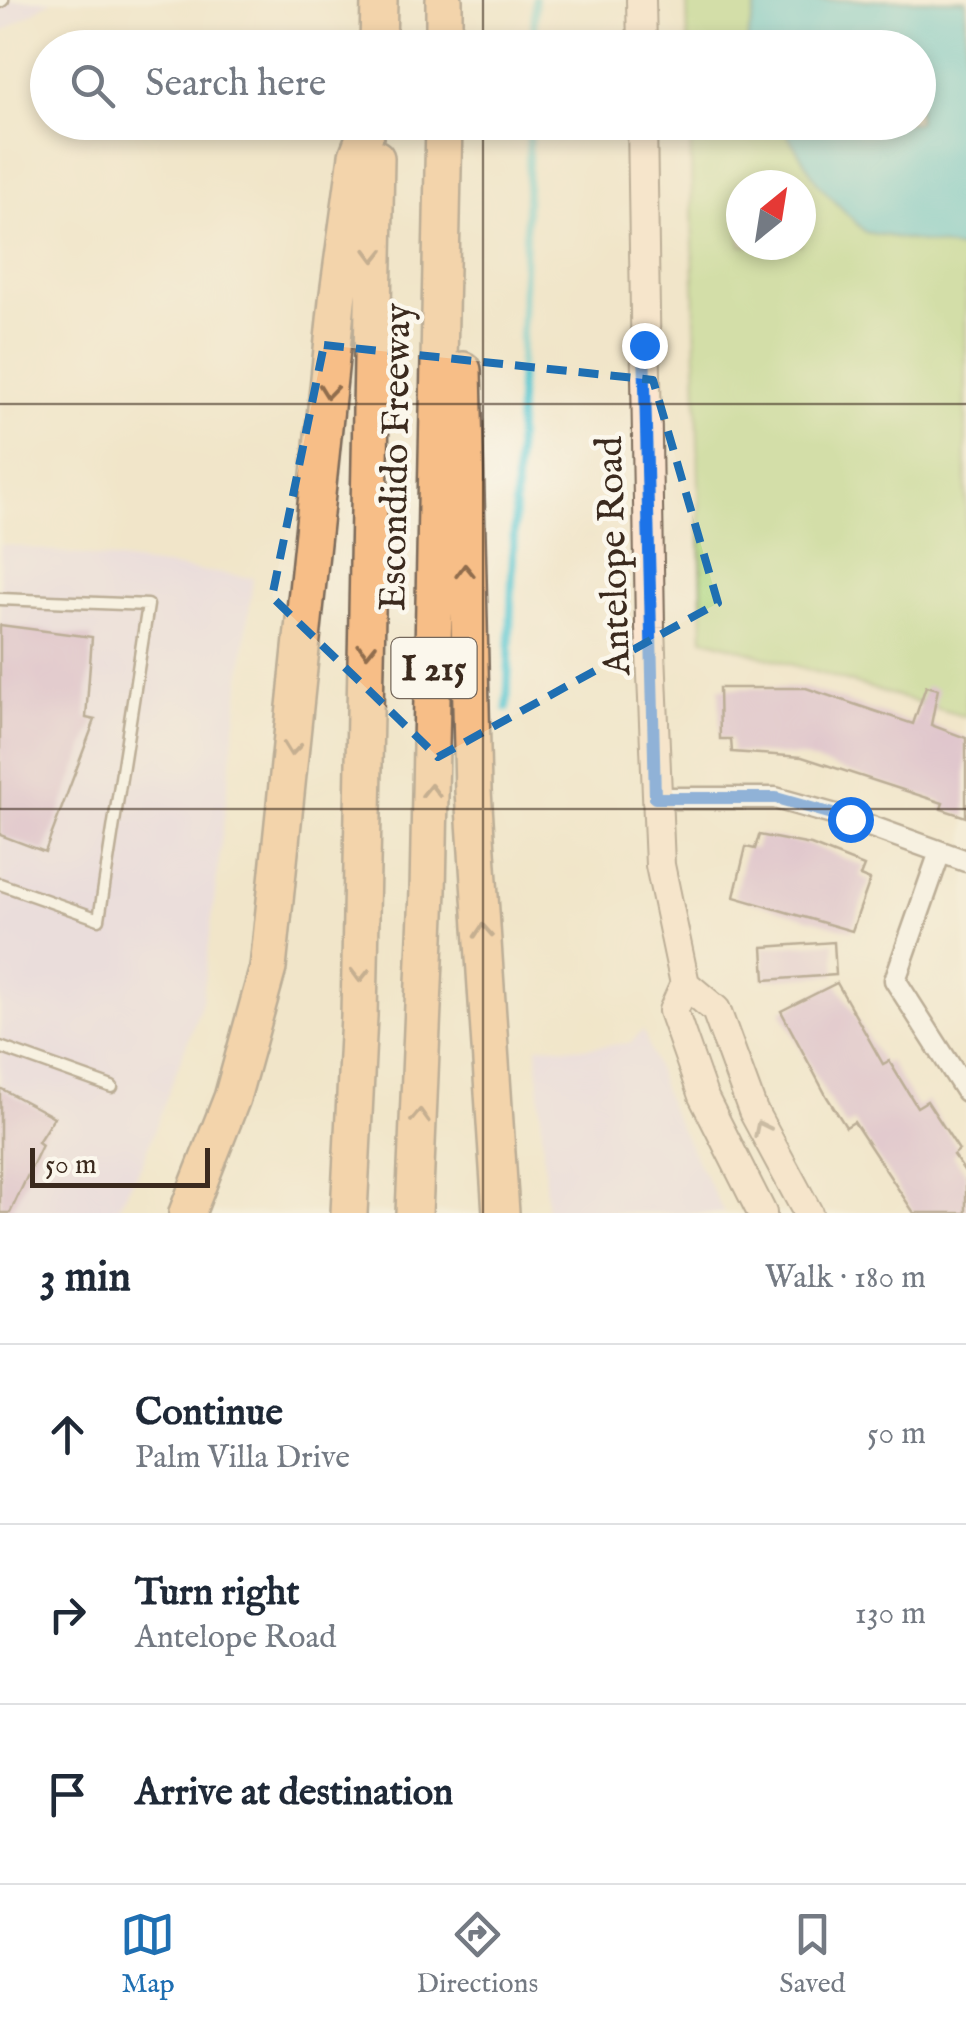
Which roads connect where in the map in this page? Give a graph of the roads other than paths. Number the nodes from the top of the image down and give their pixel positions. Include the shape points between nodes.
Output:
1 (379, 0) edge
2 (444, 0) edge
3 (641, 0) edge
4 (378, 30) edge
5 (444, 30) edge
6 (642, 30) edge
7 (365, 140) edge
8 (373, 140) edge
9 (444, 140) edge
10 (446, 140) edge
11 (642, 140) edge
12 (0, 598) edge
13 (655, 798) junction
14 (940, 852) junction
15 (966, 861) edge
16 (0, 884) edge
17 (685, 984) junction
18 (0, 1047) edge
19 (112, 1087) dead end
20 (966, 1091) edge
21 (187, 1213) edge
22 (349, 1213) edge
23 (414, 1213) edge
24 (501, 1213) edge
25 (762, 1213) edge
26 (808, 1213) edge

1 - 4 highway
2 - 5 highway
3 - 6 street
7 -> 21 highway via 337,300 268,968 232,1098
8 -> 22 highway, Escondido Freeway / I 215 via 360,1016
23 -> 9 highway, Escondido Freeway / I 215 via 428,891
24 -> 10 highway via 466,635 463,216
11 - 13 street, Antelope Road
12 - 16 lane via 148,605 99,919
13 - 14 street via 776,798
13 - 17 street, Antelope Road via 660,865
14 - 15 street
14 - 20 street via 895,980
17 - 25 street, Antelope Road via 673,1011 687,1054
26 -> 17 street via 753,1111 716,1010
18 - 19 lane

